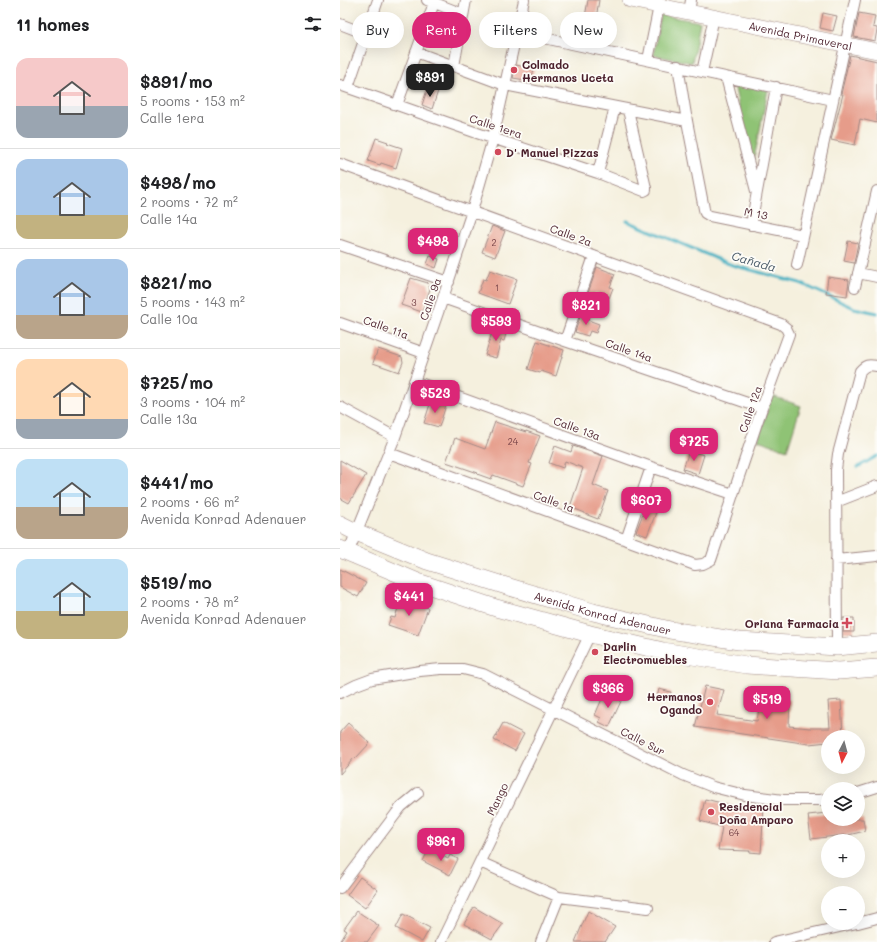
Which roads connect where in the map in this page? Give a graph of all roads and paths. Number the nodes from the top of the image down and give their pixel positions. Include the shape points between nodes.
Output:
1 (378, 0) edge
2 (466, 0) edge
3 (524, 0) edge
4 (630, 0) edge
5 (855, 0) edge
6 (431, 2) edge
7 (658, 6) junction
8 (690, 6) edge
9 (374, 12) edge
10 (458, 12) edge
11 (463, 12) edge
12 (521, 12) edge
13 (714, 17) junction
14 (340, 24) edge
15 (352, 29) edge
16 (552, 40) edge
17 (845, 45) junction
18 (360, 48) edge
19 (457, 48) edge
20 (513, 48) edge
21 (877, 51) edge
22 (416, 52) junction
23 (648, 60) junction
24 (454, 66) junction
25 (678, 66) junction
26 (702, 72) junction
27 (726, 77) junction
28 (505, 85) junction
29 (344, 86) edge
30 (776, 87) junction
31 (833, 100) junction
32 (397, 105) junction
33 (615, 107) junction
34 (628, 110) junction
35 (687, 122) junction
36 (493, 138) junction
37 (340, 164) edge
38 (598, 173) junction
39 (877, 191) edge
40 (757, 194) junction
41 (472, 211) junction
42 (752, 225) junction
43 (804, 235) junction
44 (340, 245) edge
45 (594, 256) junction
46 (797, 265) dead end
47 (858, 273) junction
48 (877, 277) edge
49 (449, 282) junction
50 (855, 287) dead end
51 (443, 298) junction
52 (340, 323) edge
53 (789, 334) joint
54 (564, 341) junction
55 (424, 353) junction
56 (877, 366) edge
57 (414, 381) junction
58 (340, 407) edge
59 (762, 408) junction
60 (395, 437) junction
61 (388, 454) junction
62 (651, 467) junction
63 (877, 486) edge
64 (733, 494) junction
65 (836, 502) junction
66 (340, 524) edge
67 (356, 532) junction
68 (626, 540) junction
69 (344, 551) edge
70 (877, 556) edge
71 (711, 560) joint
72 (836, 560) junction
73 (590, 634) junction
74 (877, 643) edge
75 (837, 647) junction
76 (877, 668) edge
77 (340, 693) edge
78 (553, 709) junction
79 (877, 787) edge
80 (865, 791) edge
81 (418, 793) dead end
82 (821, 800) edge
83 (480, 862) junction
84 (341, 883) edge
85 (559, 897) junction
86 (648, 908) dead end
87 (877, 918) edge
88 (865, 921) edge
89 (826, 930) edge
90 (441, 942) edge
91 (541, 942) edge
92 (774, 942) edge

1 - 9 street
2 - 11 street
3 - 12 street, Calle 9a
4 - 7 street, Avenida Primaveral
5 - 17 street
6 - 10 street
6 - 22 street
7 - 8 street, Avenida Primaveral
7 - 23 street
8 - 13 street, Avenida Primaveral
13 - 17 street, Avenida Primaveral
13 - 26 street
14 - 15 street
16 - 23 street
17 - 21 street, Avenida Primaveral
17 - 31 street
18 - 29 street
19 - 24 street
20 - 28 street, Calle 9a
22 - 24 street
22 - 32 street
23 - 25 street
24 - 28 street
25 - 26 street
25 - 35 street
26 - 27 street
27 - 30 street
27 - 40 street
28 - 33 street
28 - 36 street, Calle 9a
29 - 32 street, Calle 1era
30 - 31 street
30 - 40 street
31 - 43 street
32 - 36 street, Calle 1era
33 - 34 street
33 - 38 street
34 - 35 street
34 - 38 street, Calle 1era via 646,190
35 - 42 street, M 13 via 705,213
36 - 38 street, Calle 1era
36 - 41 street, Calle 9a
37 - 41 street, Calle 2a
39 - 47 street
40 - 42 street
41 - 45 street, Calle 2a
41 - 49 street, Calle 9a
42 - 43 street, M 13
43 - 46 street
44 - 49 street
45 - 53 street, Calle 2a via 781,324
45 - 54 street
47 - 48 street
47 - 50 street
49 - 51 street, Calle 9a
51 - 54 street, Calle 14a
51 - 55 street, Calle 9a
52 - 55 street, Calle 11a
53 - 59 street, Calle 12a
54 - 59 street, Calle 14a
55 - 57 street, Calle 9a
56 - 65 street via 866,365 860,371 838,454
57 - 60 street, Calle 9a
57 - 62 street, Calle 13a
58 - 60 street
59 - 64 street, Calle 12a
60 - 61 street, Calle 9a
61 - 67 street, Calle 9a
61 - 68 street, Calle 1a
62 - 64 street, Calle 13a
62 - 68 street
63 - 65 street
64 - 71 street, Calle 12a
65 - 72 street
66 - 67 main road, Avenida Konrad Adenauer
67 - 69 street, Calle 9a
67 - 75 main road, Avenida Konrad Adenauer via 427,561 593,612 670,630 739,641
68 - 71 street, Calle 1a via 695,565
69 - 73 main road, Avenida Konrad Adenauer via 418,582 496,608
70 - 72 street
72 - 75 street
73 - 76 main road, Avenida Konrad Adenauer via 746,665 839,671
73 - 78 street, Mango
74 - 75 main road, Avenida Konrad Adenauer
77 - 78 street, Calle Sur via 372,679 441,669 463,669 483,674
78 - 82 street, Calle Sur via 713,787 745,795 783,800
78 - 83 street, Mango
79 - 80 street
81 - 84 street via 401,807
83 - 85 street
83 - 90 street, Mango
85 - 86 street
85 - 91 street
87 - 88 street
89 - 92 street

